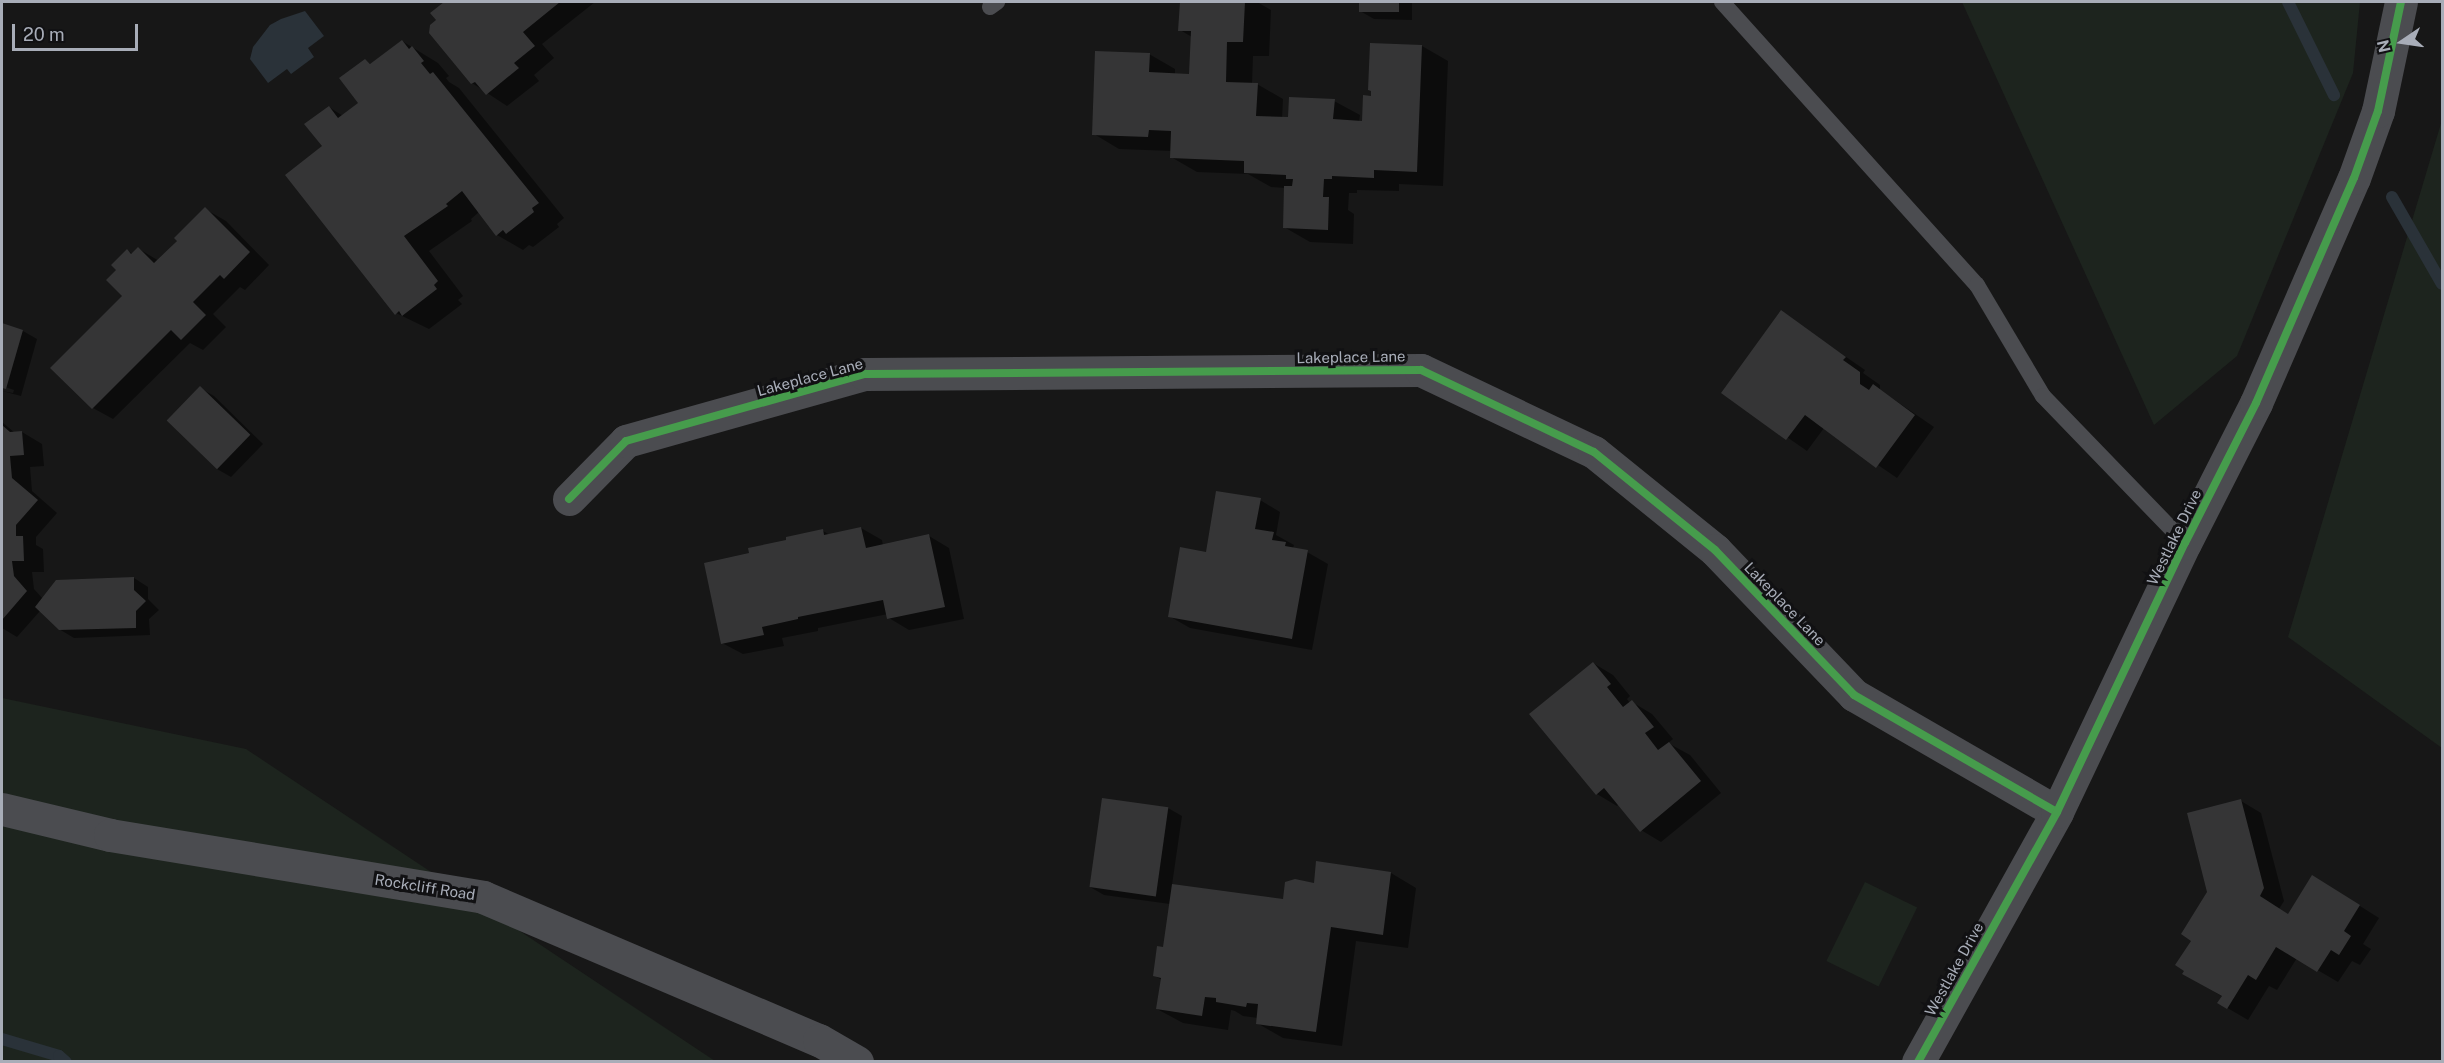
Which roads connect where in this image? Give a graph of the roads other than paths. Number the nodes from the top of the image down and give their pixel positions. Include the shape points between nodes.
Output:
1 (1722, 2) edge
2 (2401, 2) edge
3 (569, 500) dead end
4 (2185, 543) junction
5 (2, 809) edge
6 (2057, 812) junction
7 (857, 1062) edge
8 (1918, 1062) edge

1 - 4 lane via 1977,285 2043,396
2 - 4 street, Westlake Drive via 2378,111 2354,178 2256,404
3 - 6 street, Lakeplace Lane via 626,441 865,374 1421,370 1594,452 1715,550 1854,695
4 - 6 street, Westlake Drive
5 - 7 street, Rockcliff Road via 110,835 483,897 819,1040
6 - 8 street, Westlake Drive

